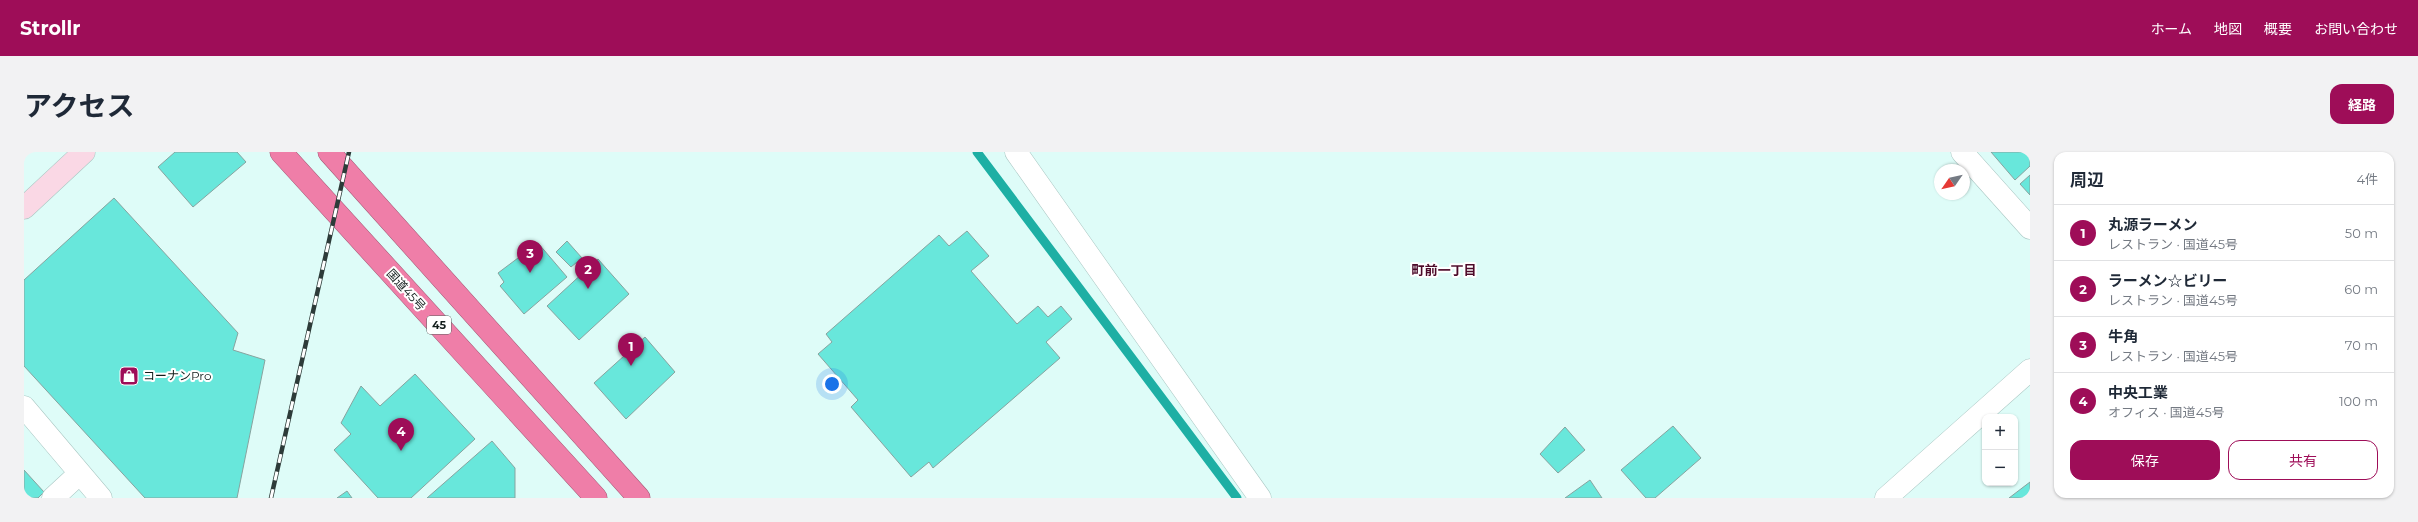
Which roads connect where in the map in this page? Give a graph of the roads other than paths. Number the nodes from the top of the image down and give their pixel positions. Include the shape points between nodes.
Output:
1 (84, 152) edge
2 (281, 152) edge
3 (329, 152) edge
4 (1016, 152) edge
5 (1962, 152) edge
6 (24, 208) edge
7 (2030, 228) edge
8 (2030, 370) edge
9 (24, 407) edge
10 (79, 474) junction
11 (53, 498) edge
12 (100, 498) edge
13 (596, 498) edge
14 (639, 498) edge
15 (1260, 498) edge
16 (1886, 498) edge

1 - 6 street
2 - 13 highway, 国道45号 / 45
3 - 14 highway
4 - 15 street
5 - 7 street
8 - 16 street
9 - 10 street
10 - 11 street
10 - 12 street

